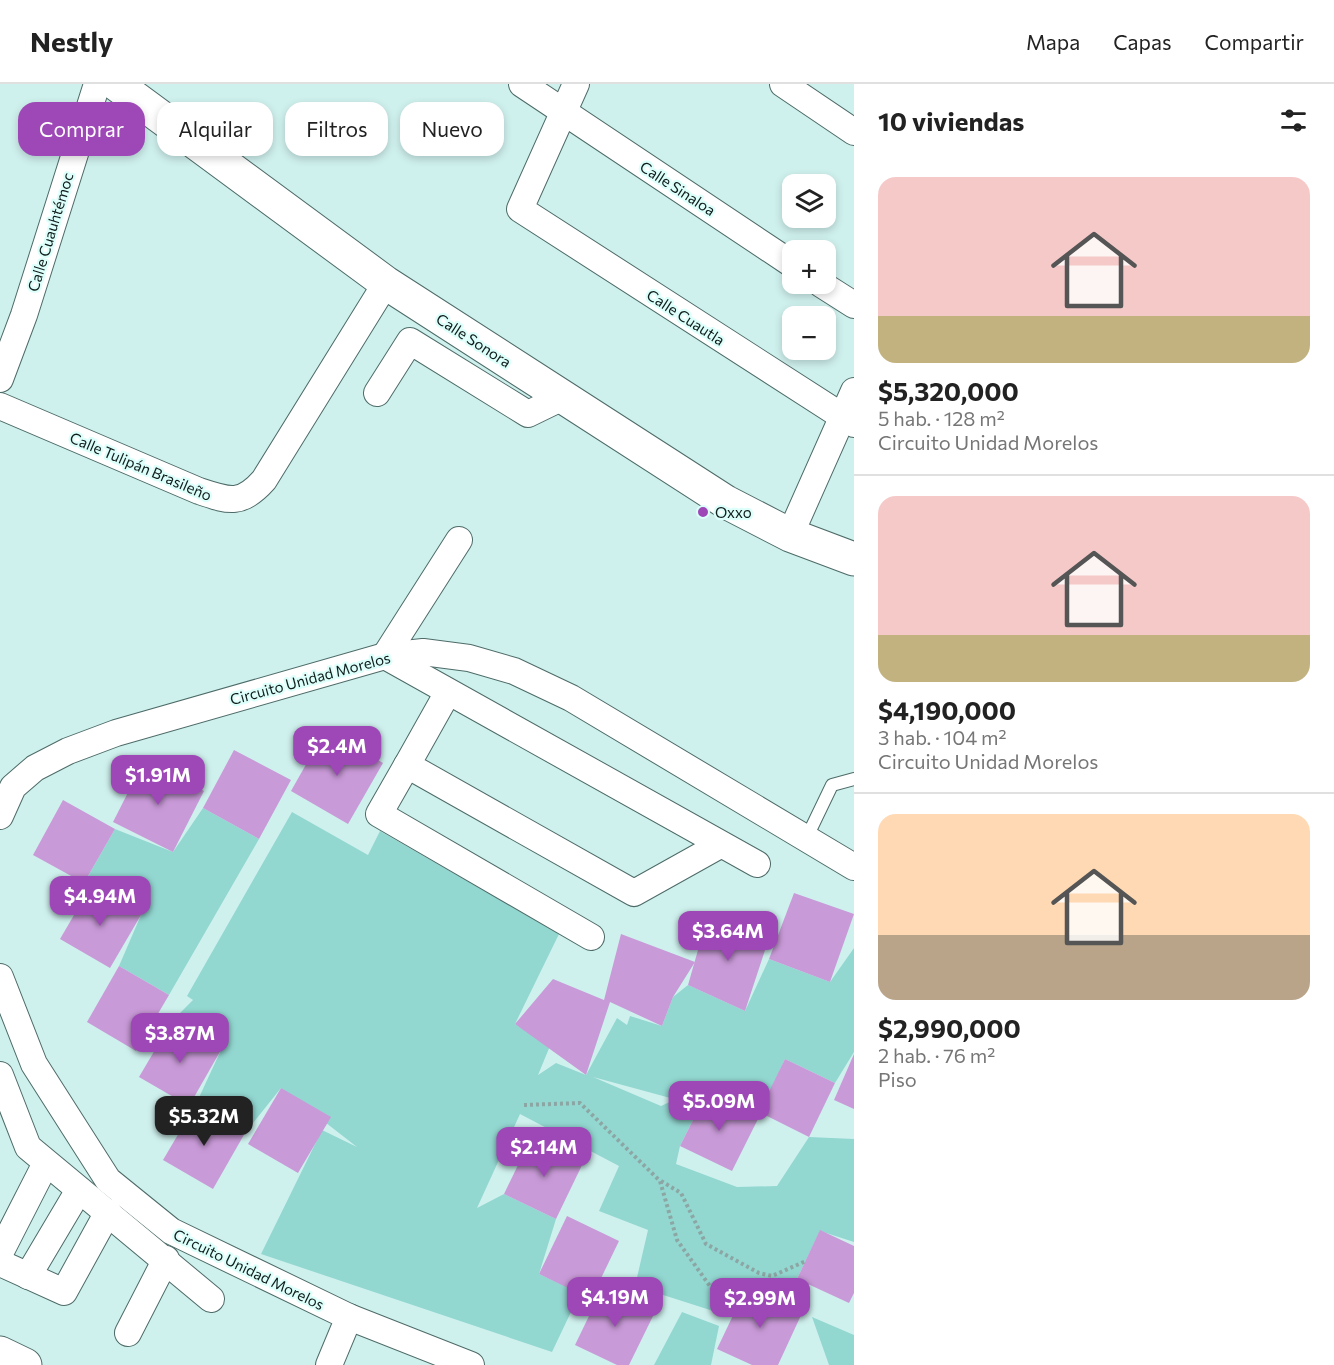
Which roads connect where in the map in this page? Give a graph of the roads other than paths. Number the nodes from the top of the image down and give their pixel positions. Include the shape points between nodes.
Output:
1 (97, 84) edge
2 (116, 84) edge
3 (522, 84) edge
4 (576, 84) edge
5 (783, 84) edge
6 (563, 112) junction
7 (854, 132) edge
8 (782, 257) edge
9 (386, 283) junction
10 (836, 294) edge
11 (854, 305) edge
12 (0, 379) edge
13 (854, 391) edge
14 (377, 393) dead end
15 (563, 397) junction
16 (0, 406) edge
17 (848, 421) edge
18 (790, 535) junction
19 (459, 540) dead end
20 (854, 559) edge
21 (385, 656) junction
22 (448, 692) junction
23 (407, 765) junction
24 (854, 779) edge
25 (0, 816) edge
26 (807, 837) junction
27 (720, 845) junction
28 (757, 864) dead end
29 (854, 867) edge
30 (591, 937) dead end
31 (0, 977) edge
32 (0, 1075) edge
33 (46, 1163) junction
34 (80, 1190) junction
35 (108, 1212) junction
36 (0, 1253) edge
37 (166, 1259) junction
38 (0, 1263) edge
39 (28, 1276) junction
40 (211, 1299) dead end
41 (350, 1317) junction
42 (128, 1333) dead end
43 (0, 1353) edge
44 (25, 1365) edge
45 (329, 1365) edge
46 (471, 1365) edge

1 - 12 street, Calle Cuauhtémoc
2 - 9 street, Calle Sonora
3 - 6 street, Calle Sinaloa
4 - 6 street
5 - 7 street
6 - 8 street, Calle Sinaloa
6 - 17 street, Calle Cuautla via 520,209
9 - 15 street, Calle Sonora
9 - 16 street, Calle Tulipán Brasileño via 264,480 249,496 228,501 199,491
10 - 11 street
13 - 17 street
14 - 15 street via 410,341 528,414
15 - 18 street, Calle Sonora via 726,502
17 - 18 street
18 - 20 street, Calle Sonora
19 - 21 street
21 - 22 street
21 - 25 street, Circuito Unidad Morelos via 116,733 68,751 35,768 13,787
21 - 26 street, Circuito Unidad Morelos via 423,652 469,658 514,671 572,698
22 - 23 street
22 - 27 street
23 - 27 street via 634,893
23 - 30 street via 379,814
24 - 26 lane via 832,785
26 - 29 street, Circuito Unidad Morelos
27 - 28 street
31 - 41 street, Circuito Unidad Morelos via 34,1064 108,1180 171,1232
32 - 33 street via 28,1147
33 - 34 street
33 - 36 street
34 - 35 street
34 - 39 street
35 - 37 street
35 - 39 street via 64,1292
37 - 40 street
37 - 42 street
38 - 39 street
41 - 45 street
41 - 46 street, Circuito Unidad Morelos
43 - 44 street

